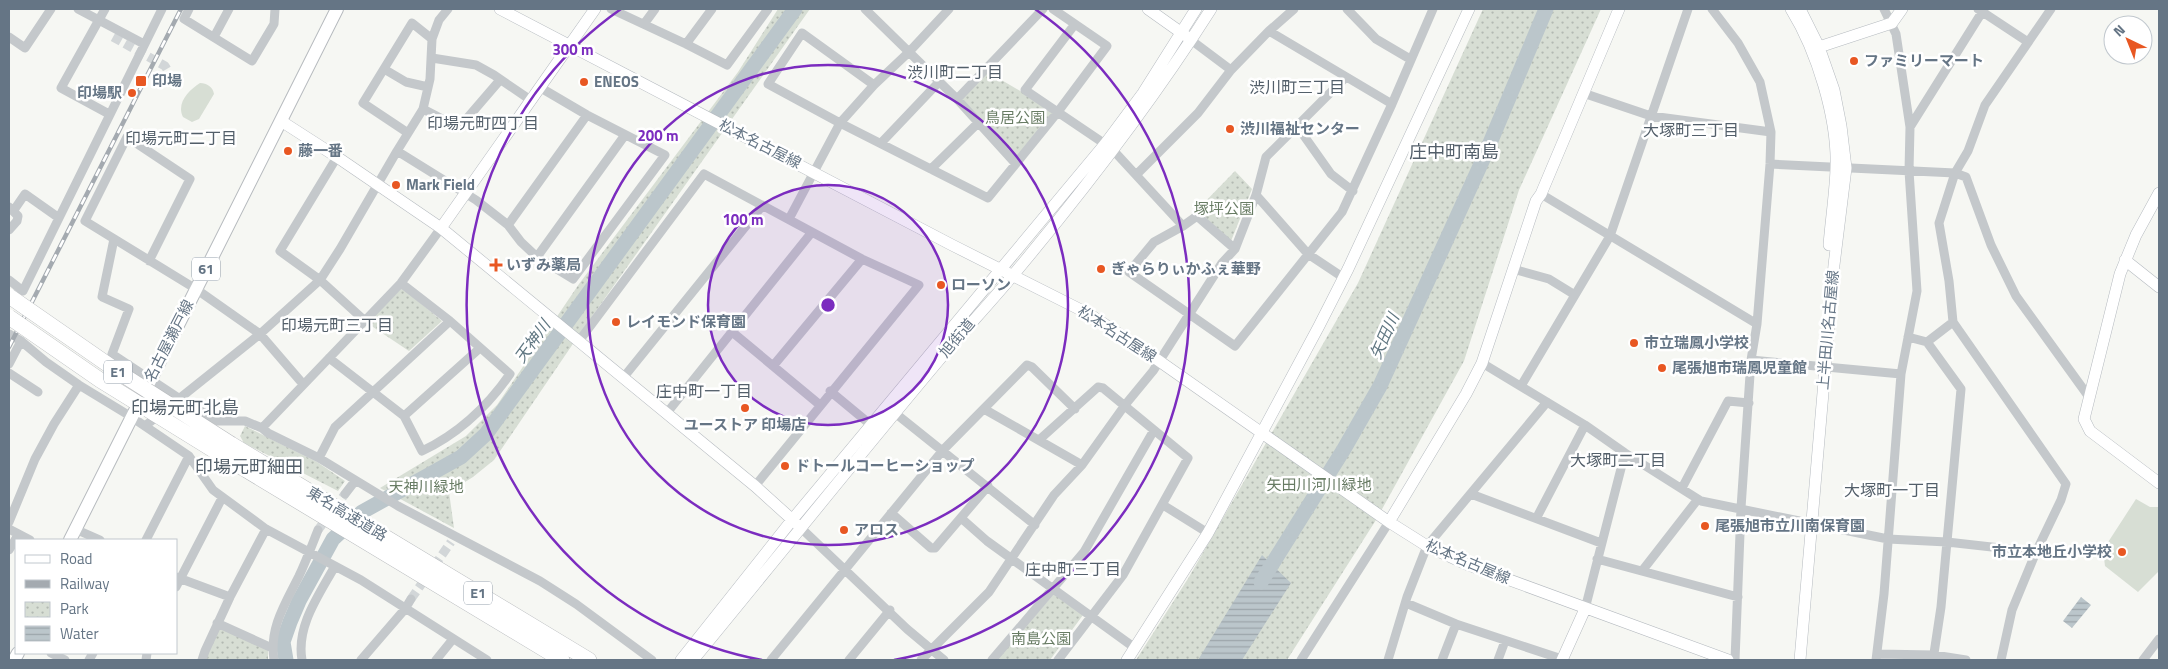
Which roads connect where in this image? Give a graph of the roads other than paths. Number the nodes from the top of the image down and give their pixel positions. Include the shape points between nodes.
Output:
1 (51, 9) edge
2 (78, 9) edge
3 (105, 9) edge
4 (162, 9) edge
5 (189, 9) edge
6 (230, 9) edge
7 (275, 9) edge
8 (337, 9) edge
9 (448, 9) edge
10 (500, 9) edge
11 (595, 9) edge
12 (611, 9) edge
13 (655, 9) edge
14 (712, 9) edge
15 (768, 9) edge
16 (949, 9) edge
17 (1043, 9) edge
18 (1053, 9) edge
19 (1148, 9) edge
20 (1196, 9) edge
21 (1211, 9) edge
22 (1294, 9) edge
23 (1347, 9) edge
24 (1433, 9) edge
25 (1468, 9) edge
26 (1619, 9) edge
27 (1688, 9) edge
28 (1712, 9) edge
29 (1792, 9) edge
30 (1800, 9) edge
31 (1884, 9) edge
32 (1902, 9) edge
33 (2051, 9) edge
34 (869, 10) edge
35 (1981, 10) edge
36 (98, 20) junction
37 (1892, 23) junction
38 (644, 24) junction
39 (1075, 24) junction
40 (1268, 31) junction
41 (1181, 33) junction
42 (214, 37) junction
43 (9, 38) edge
44 (432, 39) junction
45 (1191, 40) junction
46 (2028, 42) junction
47 (144, 44) junction
48 (686, 44) junction
49 (570, 45) junction
50 (1820, 47) junction
51 (909, 52) junction
52 (432, 58) junction
53 (1410, 59) junction
54 (384, 69) junction
55 (1231, 70) junction
56 (1346, 77) junction
57 (500, 80) junction
58 (939, 82) junction
59 (874, 85) junction
60 (428, 87) junction
61 (541, 88) junction
62 (1583, 93) junction
63 (957, 99) junction
64 (532, 101) junction
65 (1392, 104) junction
66 (423, 109) junction
67 (1057, 113) junction
68 (110, 114) junction
69 (587, 114) junction
70 (1651, 116) junction
71 (281, 121) junction
72 (978, 123) junction
73 (840, 124) junction
74 (1297, 126) junction
75 (1910, 127) junction
76 (1771, 132) junction
77 (408, 133) junction
78 (625, 135) junction
79 (881, 143) junction
80 (1109, 147) junction
81 (396, 150) junction
82 (337, 157) junction
83 (1016, 163) junction
84 (1770, 164) junction
85 (1841, 168) junction
86 (931, 169) junction
87 (813, 171) junction
88 (1909, 171) junction
89 (1955, 173) junction
90 (1137, 174) junction
91 (378, 184) junction
92 (1353, 191) junction
93 (2159, 193) edge
94 (465, 194) junction
95 (1541, 194) junction
96 (1256, 195) junction
97 (762, 206) junction
98 (11, 208) edge
99 (59, 218) junction
100 (789, 219) junction
101 (508, 225) junction
102 (1184, 226) junction
103 (441, 228) junction
104 (9, 230) edge
105 (812, 232) junction
106 (1610, 236) junction
107 (114, 239) junction
108 (1235, 249) junction
109 (1308, 254) junction
110 (537, 256) junction
111 (862, 258) junction
112 (2126, 260) junction
113 (149, 261) junction
114 (1513, 269) junction
115 (1000, 270) junction
116 (1013, 276) junction
117 (1344, 278) junction
118 (9, 280) edge
119 (320, 280) junction
120 (402, 283) junction
121 (2159, 287) edge
122 (196, 289) junction
123 (1575, 295) junction
124 (9, 296) edge
125 (1190, 313) junction
126 (9, 317) edge
127 (364, 320) junction
128 (450, 321) junction
129 (1953, 322) junction
130 (1757, 324) junction
131 (731, 332) junction
132 (9, 334) edge
133 (260, 334) junction
134 (1908, 336) junction
135 (576, 339) junction
136 (21, 341) junction
137 (1927, 342) junction
138 (480, 348) junction
139 (329, 358) junction
140 (1751, 360) junction
141 (1158, 361) junction
142 (1482, 363) junction
143 (9, 364) edge
144 (773, 366) junction
145 (1822, 366) junction
146 (9, 373) edge
147 (1901, 374) junction
148 (623, 378) junction
149 (150, 380) junction
150 (303, 384) junction
151 (78, 385) junction
152 (1521, 386) junction
153 (830, 391) junction
154 (38, 392) dead end
155 (373, 392) junction
156 (2089, 396) junction
157 (180, 399) junction
158 (1547, 402) junction
159 (1749, 403) junction
160 (820, 405) junction
161 (1125, 405) junction
162 (984, 409) junction
163 (1075, 409) junction
164 (895, 413) junction
165 (666, 414) junction
166 (130, 416) junction
167 (404, 416) junction
168 (871, 425) junction
169 (1585, 425) junction
170 (145, 426) junction
171 (262, 428) junction
172 (1154, 430) junction
173 (1261, 432) junction
174 (1039, 440) junction
175 (227, 450) junction
176 (943, 450) junction
177 (1625, 453) junction
178 (189, 456) junction
179 (319, 458) junction
180 (1082, 465) junction
181 (355, 481) junction
182 (2159, 483) edge
183 (755, 486) junction
184 (988, 486) junction
185 (1682, 488) junction
186 (345, 494) tunnel mouth
187 (1471, 494) junction
188 (222, 498) junction
189 (1698, 499) junction
190 (1163, 505) junction
191 (1741, 508) junction
192 (890, 513) junction
193 (1537, 517) junction
194 (962, 518) junction
195 (792, 520) junction
196 (1385, 520) junction
197 (9, 522) edge
198 (1809, 522) junction
199 (1035, 525) junction
200 (802, 528) junction
201 (9, 529) edge
202 (266, 529) junction
203 (318, 530) tunnel mouth
204 (362, 532) junction
205 (1208, 533) junction
206 (72, 534) edge
207 (18, 535) junction
208 (16, 539) edge
209 (28, 539) edge
210 (95, 539) edge
211 (147, 539) edge
212 (1888, 540) junction
213 (1947, 542) junction
214 (1601, 543) junction
215 (1427, 546) junction
216 (2036, 552) junction
217 (310, 554) junction
218 (1013, 558) junction
219 (1597, 559) junction
220 (333, 565) junction
221 (846, 568) junction
222 (1642, 571) junction
223 (178, 581) edge
224 (1053, 589) junction
225 (230, 597) junction
226 (1738, 597) junction
227 (411, 599) tunnel mouth
228 (1406, 603) junction
229 (405, 609) junction
230 (1585, 609) junction
231 (890, 610) junction
232 (1090, 617) junction
233 (217, 623) junction
234 (1456, 624) junction
235 (453, 639) junction
236 (2159, 639) edge
237 (1506, 641) junction
238 (272, 648) junction
239 (1135, 648) junction
240 (931, 650) junction
241 (53, 654) edge
242 (1877, 657) edge
243 (1933, 658) edge
244 (66, 660) edge
245 (202, 660) edge
246 (274, 660) edge
247 (302, 660) edge
248 (360, 660) edge
249 (436, 660) edge
250 (487, 660) edge
251 (562, 660) edge
252 (589, 660) edge
253 (652, 660) edge
254 (681, 660) edge
255 (693, 660) edge
256 (771, 660) edge
257 (849, 660) edge
258 (921, 660) edge
259 (944, 660) edge
260 (992, 660) edge
261 (1058, 660) edge
262 (1127, 660) edge
263 (1301, 660) edge
264 (1388, 660) edge
265 (1442, 660) edge
266 (1498, 660) edge
267 (1563, 660) edge
268 (1728, 660) edge
269 (1735, 660) edge
270 (1793, 660) edge
271 (1800, 660) edge
272 (1966, 660) edge
273 (2001, 660) edge
274 (2143, 660) edge

1 - 43 street via 25,48
2 - 36 street
3 - 36 street
4 - 47 street
5 - 42 street via 184,18
6 - 42 street
7 - 42 street via 274,24 252,61
8 - 71 main road, 名古屋瀬戸線 / 61
9 - 44 street via 439,20
10 - 49 street, 松本名古屋線
11 - 49 street
12 - 38 street
13 - 38 street
14 - 48 street
15 - 48 street via 727,65
16 - 51 street
17 - 63 street
18 - 39 street
19 - 41 street
20 - 41 street, 旭街道
21 - 45 street, 旭街道
22 - 40 street
23 - 53 street via 1376,39
24 - 53 street
25 - 117 street
26 - 62 street
27 - 70 street
28 - 76 street via 1738,43 1760,82
29 - 85 street, 上半田川名古屋線 via 1821,74
30 - 50 street, 上半田川名古屋線
31 - 37 street
32 - 37 street
33 - 46 street
34 - 51 street
35 - 46 street
35 - 75 street
36 - 47 street
36 - 68 street via 61,88
37 - 50 street
37 - 75 street
38 - 48 street
39 - 67 street via 1025,90
39 - 67 street via 1107,46
40 - 55 street
40 - 56 street
41 - 45 street
41 - 80 street, 旭街道
44 - 52 street
44 - 54 street via 412,24
45 - 55 street
45 - 80 street, 旭街道 via 1151,100
46 - 89 street via 1985,105 1968,151
47 - 68 street
49 - 61 street
49 - 87 street, 松本名古屋線
50 - 85 street, 上半田川名古屋線 via 1841,126
51 - 58 street
51 - 59 street
52 - 57 street via 476,65
52 - 60 street
53 - 65 street
54 - 60 street via 406,82
54 - 77 street via 363,102
55 - 90 street via 1198,113
56 - 65 street
56 - 74 street
57 - 64 street
57 - 66 street via 463,123 446,121
58 - 63 street
58 - 79 street
59 - 73 street
59 - 73 street via 802,33 768,84
60 - 66 street
61 - 64 street
61 - 69 street
62 - 70 street
62 - 95 street
63 - 72 street
64 - 94 street
65 - 92 street
66 - 77 street
67 - 80 street
67 - 83 street
68 - 99 street
69 - 78 street
69 - 101 street
70 - 76 street
70 - 106 street
71 - 82 street
71 - 122 main road, 名古屋瀬戸線 / 61
72 - 83 street
72 - 86 street
73 - 79 street
73 - 87 street
74 - 92 street via 1331,174
74 - 96 street via 1266,157
75 - 88 street
76 - 84 street
77 - 81 street
78 - 110 street
78 - 110 street via 665,155 573,280
79 - 86 street
80 - 90 street
80 - 115 street, 旭街道
80 - 116 street, 旭街道
81 - 91 street
81 - 94 street
82 - 91 street
82 - 119 street via 280,251
83 - 86 street via 988,198
84 - 85 street
84 - 130 street
85 - 88 street
85 - 145 street, 上半田川名古屋線
87 - 100 street
87 - 115 street, 松本名古屋線
88 - 89 street
88 - 134 street via 1917,291
89 - 129 street via 1939,223
89 - 156 street via 1966,177 1991,245 2016,296
90 - 102 street
91 - 103 street
91 - 119 street
92 - 109 street via 1342,212
93 - 112 street
94 - 101 street
94 - 103 street
95 - 106 street
95 - 114 street
96 - 108 street
96 - 109 street
97 - 100 street
97 - 135 street via 704,174
97 - 148 street
98 - 99 street via 25,194
98 - 104 street via 18,216
99 - 118 street via 23,291
100 - 105 street
101 - 110 street
102 - 108 street via 1197,216
102 - 125 street via 1154,242 1130,272
103 - 120 street
103 - 135 street
105 - 111 street
105 - 131 street
106 - 123 street
106 - 130 street
107 - 113 street
107 - 113 street via 85,221 127,137 190,179
107 - 149 street via 102,298 129,309 112,354
108 - 125 street via 1222,262
109 - 117 street
109 - 125 street via 1235,346
111 - 144 street
111 - 153 street via 919,285
112 - 121 street
112 - 156 street
113 - 122 street
114 - 123 street via 1549,280
114 - 142 street
115 - 116 street, 松本名古屋線
115 - 168 street, 旭街道
116 - 141 street, 松本名古屋線 via 1089,314
116 - 164 street, 旭街道
117 - 173 street
119 - 127 street
119 - 133 street
120 - 127 street
120 - 128 street
122 - 133 street
122 - 149 main road, 名古屋瀬戸線 / 61
123 - 152 street
124 - 175 highway, 東名高速道路 / E1, bridge
125 - 141 street
126 - 175 highway, 東名高速道路 / E1, bridge via 100,380
127 - 139 street
128 - 138 street
128 - 155 street
129 - 137 street
129 - 216 street via 2066,484 2062,500
130 - 140 street
131 - 144 street
131 - 165 street
132 - 136 street
133 - 150 street
133 - 157 street
134 - 137 street
134 - 147 street
135 - 148 street
136 - 143 street
136 - 151 street
137 - 213 street via 1961,389
138 - 167 street
138 - 167 street via 510,374 491,400 463,427 422,451
139 - 150 street
139 - 155 street
140 - 145 street
140 - 159 street
141 - 161 street
141 - 173 street, 松本名古屋線
142 - 152 street
142 - 196 street via 1466,394
144 - 160 street
145 - 147 street
145 - 198 street, 上半田川名古屋線
146 - 154 street
147 - 212 street
148 - 165 street
149 - 157 street
149 - 166 main road, 名古屋瀬戸線 / 61
150 - 171 street
151 - 166 street
151 - 197 street via 35,459
152 - 158 street
153 - 160 street
153 - 168 street
155 - 167 street
155 - 179 street via 335,427
156 - 182 street via 2084,419 2090,431
157 - 170 street
157 - 171 street via 218,421 245,421
158 - 169 street
158 - 187 street
159 - 185 street via 1728,401
159 - 191 street
160 - 183 street
161 - 163 street via 1098,387
161 - 172 street
161 - 180 street
162 - 163 street via 1027,365
162 - 174 street
162 - 176 street
163 - 174 street
164 - 176 street
164 - 200 street, 旭街道
165 - 183 street
166 - 170 street
166 - 206 main road, 名古屋瀬戸線 / 61
168 - 195 street, 旭街道
169 - 177 street
169 - 193 street
170 - 178 street
171 - 179 street
172 - 190 street via 1188,458
172 - 224 street via 1084,552
173 - 196 street, 松本名古屋線
173 - 205 street
174 - 180 street
175 - 204 highway, 東名高速道路 / E1
176 - 184 street
176 - 192 street
177 - 185 street
177 - 214 street
178 - 188 street via 205,481
178 - 211 street
179 - 181 street
180 - 199 street via 1054,495
181 - 186 street
181 - 253 street via 454,539 547,586
183 - 195 street
184 - 194 street
184 - 199 street
185 - 189 street
187 - 193 street
187 - 215 street
188 - 202 street
188 - 223 street
189 - 191 street
189 - 222 street
190 - 205 street
190 - 232 street via 1123,575
191 - 198 street
191 - 226 street
192 - 194 street via 931,548 938,546
192 - 221 street
193 - 214 street
194 - 218 street via 987,541
195 - 200 street
195 - 254 street, 旭街道
196 - 215 street, 松本名古屋線
196 - 263 street
198 - 212 street
198 - 270 street, 上半田川名古屋線
198 - 271 street, 上半田川名古屋線
199 - 218 street
200 - 221 street
200 - 255 street, 旭街道
201 - 207 street
202 - 217 street
202 - 225 street
203 - 217 street
204 - 251 highway, 東名高速道路 / E1
204 - 252 highway, 東名高速道路 / E1
205 - 239 street
206 - 210 street
207 - 208 street
207 - 209 street
212 - 213 street
212 - 242 street
213 - 216 street
213 - 243 street
214 - 219 street
215 - 228 street
215 - 230 street, 松本名古屋線
216 - 273 street via 2012,610
217 - 220 street
217 - 238 street via 283,604
218 - 224 street
218 - 240 street via 989,592
219 - 222 street
219 - 230 street
220 - 229 street
220 - 247 street via 302,634
221 - 231 street
221 - 256 street
222 - 226 street
223 - 225 street
224 - 232 street
224 - 260 street
225 - 233 street
226 - 269 street
227 - 229 street
228 - 234 street
228 - 264 street
229 - 235 street
229 - 248 street
230 - 267 street
230 - 268 street, 松本名古屋線
231 - 240 street
231 - 257 street
232 - 239 street
232 - 261 street
233 - 238 street
233 - 245 street
234 - 237 street
234 - 265 street
235 - 249 street
235 - 250 street
236 - 274 street
237 - 266 street
237 - 267 street
238 - 246 street
239 - 262 street
240 - 258 street
240 - 259 street
241 - 244 street
242 - 243 street
243 - 272 street

